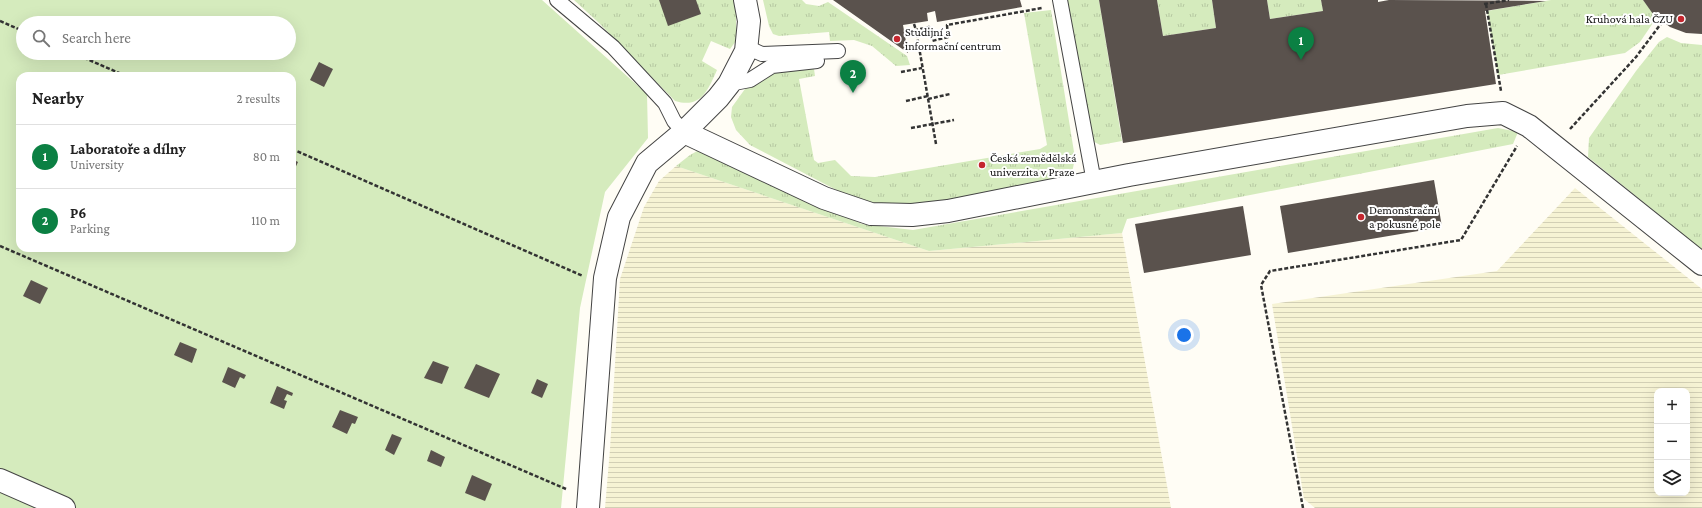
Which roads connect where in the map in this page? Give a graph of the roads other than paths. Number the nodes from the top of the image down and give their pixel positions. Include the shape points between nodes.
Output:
1 (557, 0) edge
2 (745, 0) edge
3 (1060, 2) edge
4 (747, 44) junction
5 (838, 51) dead end
6 (817, 61) dead end
7 (729, 84) junction
8 (684, 132) junction
9 (1094, 182) junction
10 (1702, 264) edge
11 (0, 480) edge
12 (588, 503) edge
13 (64, 508) edge

1 - 8 lane via 614,47 665,103 674,121
2 - 4 street via 749,21
3 - 9 lane
4 - 5 lane via 762,54
4 - 7 street
6 - 7 lane via 772,66 750,80
7 - 8 street
8 - 9 street via 824,198 871,214 912,215 948,211
8 - 12 street via 647,163 619,217 605,278
9 - 10 street via 1467,116 1503,113 1529,126
11 - 13 street

